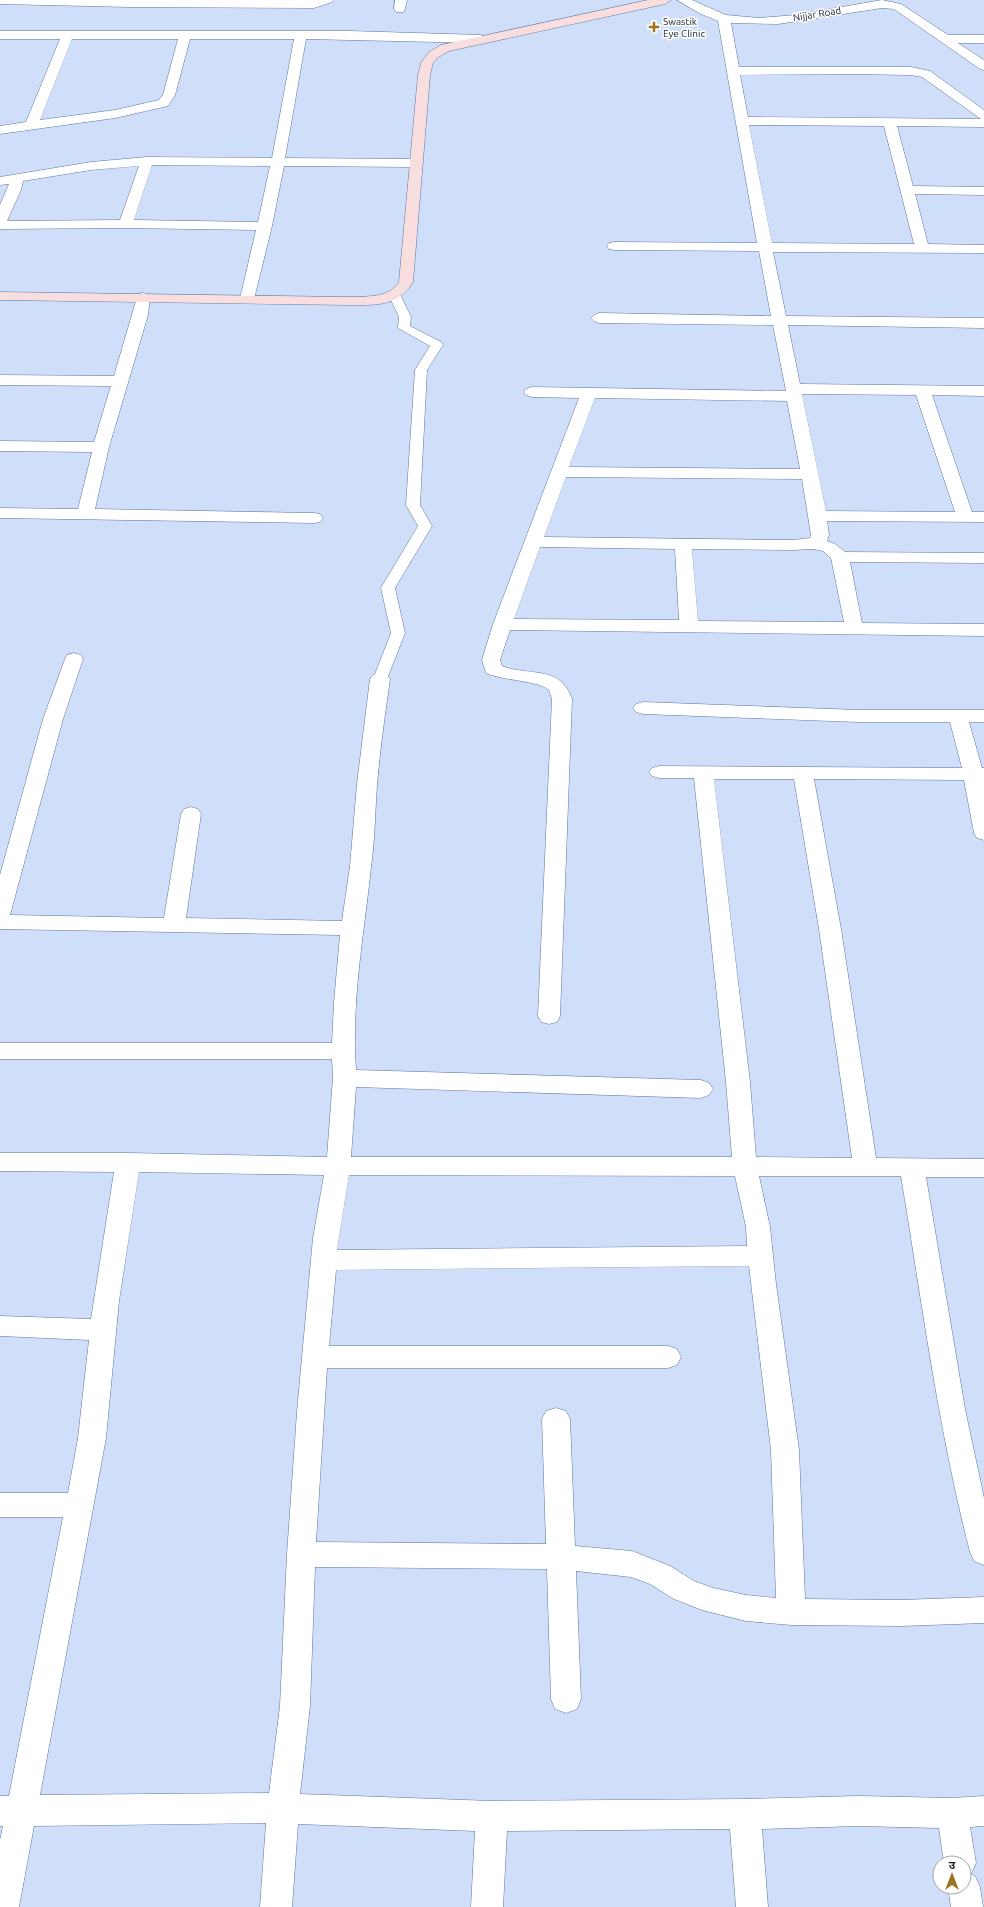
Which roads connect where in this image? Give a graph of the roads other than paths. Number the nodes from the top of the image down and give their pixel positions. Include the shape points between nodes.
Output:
1 (0, 0) edge
2 (328, 0) edge
3 (665, 0) edge
4 (684, 0) edge
5 (99, 1) edge
6 (895, 3) edge
7 (724, 19) junction
8 (0, 35) edge
9 (67, 35) junction
10 (186, 35) junction
11 (302, 35) junction
12 (481, 39) junction
13 (944, 39) junction
14 (984, 39) edge
15 (984, 66) edge
16 (733, 71) junction
17 (984, 116) edge
18 (742, 122) junction
19 (889, 122) junction
20 (984, 123) edge
21 (32, 125) junction
22 (0, 130) edge
23 (147, 161) junction
24 (277, 162) junction
25 (416, 163) junction
26 (16, 178) junction
27 (0, 180) edge
28 (907, 190) junction
29 (984, 191) edge
30 (0, 220) edge
31 (126, 224) junction
32 (0, 225) edge
33 (265, 226) junction
34 (614, 246) dead end
35 (765, 246) junction
36 (922, 248) junction
37 (984, 248) edge
38 (0, 296) edge
39 (394, 296) junction
40 (143, 297) junction
41 (247, 299) junction
42 (599, 318) dead end
43 (779, 321) junction
44 (984, 324) edge
45 (0, 380) edge
46 (120, 381) junction
47 (923, 390) junction
48 (984, 391) edge
49 (532, 392) dead end
50 (589, 392) junction
51 (793, 393) junction
52 (0, 446) edge
53 (101, 447) junction
54 (560, 472) junction
55 (810, 474) junction
56 (0, 514) edge
57 (85, 514) junction
58 (818, 516) junction
59 (965, 516) junction
60 (984, 517) edge
61 (314, 518) dead end
62 (532, 542) junction
63 (818, 542) junction
64 (683, 543) junction
65 (840, 557) junction
66 (984, 558) edge
67 (502, 624) junction
68 (689, 626) junction
69 (854, 628) junction
70 (984, 630) edge
71 (74, 659) dead end
72 (380, 679) joint
73 (643, 708) dead end
74 (958, 716) junction
75 (984, 716) edge
76 (659, 772) dead end
77 (703, 773) junction
78 (803, 773) junction
79 (978, 774) edge
80 (191, 814) dead end
81 (984, 833) edge
82 (7, 862) edge
83 (0, 914) edge
84 (0, 922) edge
85 (174, 926) junction
86 (352, 928) junction
87 (549, 1016) dead end
88 (0, 1051) edge
89 (343, 1051) junction
90 (345, 1078) junction
91 (701, 1088) dead end
92 (0, 1162) edge
93 (128, 1162) junction
94 (338, 1166) junction
95 (745, 1166) junction
96 (865, 1167) junction
97 (912, 1168) junction
98 (984, 1168) edge
99 (760, 1256) junction
100 (324, 1260) junction
101 (0, 1326) edge
102 (102, 1330) junction
103 (315, 1357) junction
104 (668, 1357) dead end
105 (556, 1419) dead end
106 (0, 1505) edge
107 (80, 1505) junction
108 (984, 1552) edge
109 (301, 1554) junction
110 (561, 1557) junction
111 (984, 1610) edge
112 (791, 1612) junction
113 (566, 1699) dead end
114 (283, 1808) junction
115 (11, 1811) edge
116 (984, 1811) edge
117 (952, 1813) junction
118 (745, 1814) junction
119 (492, 1816) junction
120 (959, 1855) edge
121 (965, 1895) edge
122 (2, 1907) edge
123 (276, 1907) edge
124 (487, 1907) edge
125 (752, 1907) edge
126 (967, 1907) edge

1 - 5 street
2 - 5 street via 314,4
3 - 12 street
4 - 7 street, Nijjar Road
6 - 7 street, Nijjar Road via 775,20
6 - 13 street, Nijjar Road
7 - 16 street
8 - 9 street
9 - 10 street
9 - 21 street
10 - 11 street
10 - 21 street via 169,95 163,103 116,114
11 - 12 street
11 - 24 street
12 - 25 street via 445,48 433,55 427,63
13 - 14 street
13 - 15 street, Nijjar Road
16 - 17 street via 911,71 926,74
16 - 18 street
18 - 19 street
18 - 35 street
19 - 20 street
19 - 28 street
21 - 22 street
23 - 24 street
23 - 26 street via 91,166
23 - 31 street
24 - 25 street
24 - 33 street
25 - 39 street via 406,282 403,290
26 - 27 street
26 - 30 street via 14,190
28 - 29 street
28 - 36 street
31 - 32 street
31 - 33 street
33 - 41 street
34 - 35 street
35 - 36 street
35 - 43 street
36 - 37 street
38 - 40 street
39 - 41 street via 349,301
39 - 72 lane via 405,317 404,328 437,345 421,370 413,505 424,526 388,588 398,633
40 - 41 street
40 - 46 street
42 - 43 street
43 - 44 street
43 - 51 street
45 - 46 street
46 - 53 street
47 - 48 street
47 - 51 street
47 - 59 street
49 - 50 street
50 - 51 street
50 - 54 street
51 - 55 street
52 - 53 street
53 - 57 street
54 - 55 street
54 - 62 street
55 - 58 street
56 - 57 street
57 - 61 street
58 - 59 street
58 - 63 street
59 - 60 street
62 - 64 street
62 - 67 street
63 - 64 street via 793,545
63 - 65 street
64 - 68 street
65 - 66 street
65 - 69 street
67 - 68 street
67 - 87 street via 491,660 493,669 503,674 552,683 559,690 562,699
68 - 69 street
69 - 70 street
71 - 82 street
72 - 86 street via 366,784 361,866
73 - 74 street via 859,716
74 - 75 street
74 - 79 street
76 - 77 street
77 - 78 street
77 - 95 street
78 - 79 street
78 - 96 street via 834,952
79 - 81 street
80 - 85 street
82 - 83 street
84 - 85 street
85 - 86 street
86 - 89 street
88 - 89 street
89 - 90 street
90 - 91 street
90 - 94 street
92 - 93 street
93 - 94 street
93 - 102 street
94 - 95 street
94 - 100 street
95 - 96 street
95 - 99 street via 758,1227
96 - 97 street
97 - 98 street
97 - 108 street via 954,1423 972,1511
99 - 100 street
99 - 112 street via 785,1450
100 - 103 street
101 - 102 street
102 - 107 street via 92,1438
103 - 104 street
103 - 109 street
105 - 110 street
106 - 107 street
107 - 115 street
109 - 110 street
109 - 114 street via 295,1706
110 - 112 street via 632,1564 712,1601 746,1608
110 - 113 street
111 - 112 street via 901,1613
114 - 115 street
114 - 119 street
114 - 123 street
115 - 122 street
116 - 117 street
117 - 118 street via 859,1811
117 - 120 street
118 - 119 street
118 - 125 street
119 - 124 street
121 - 126 street

